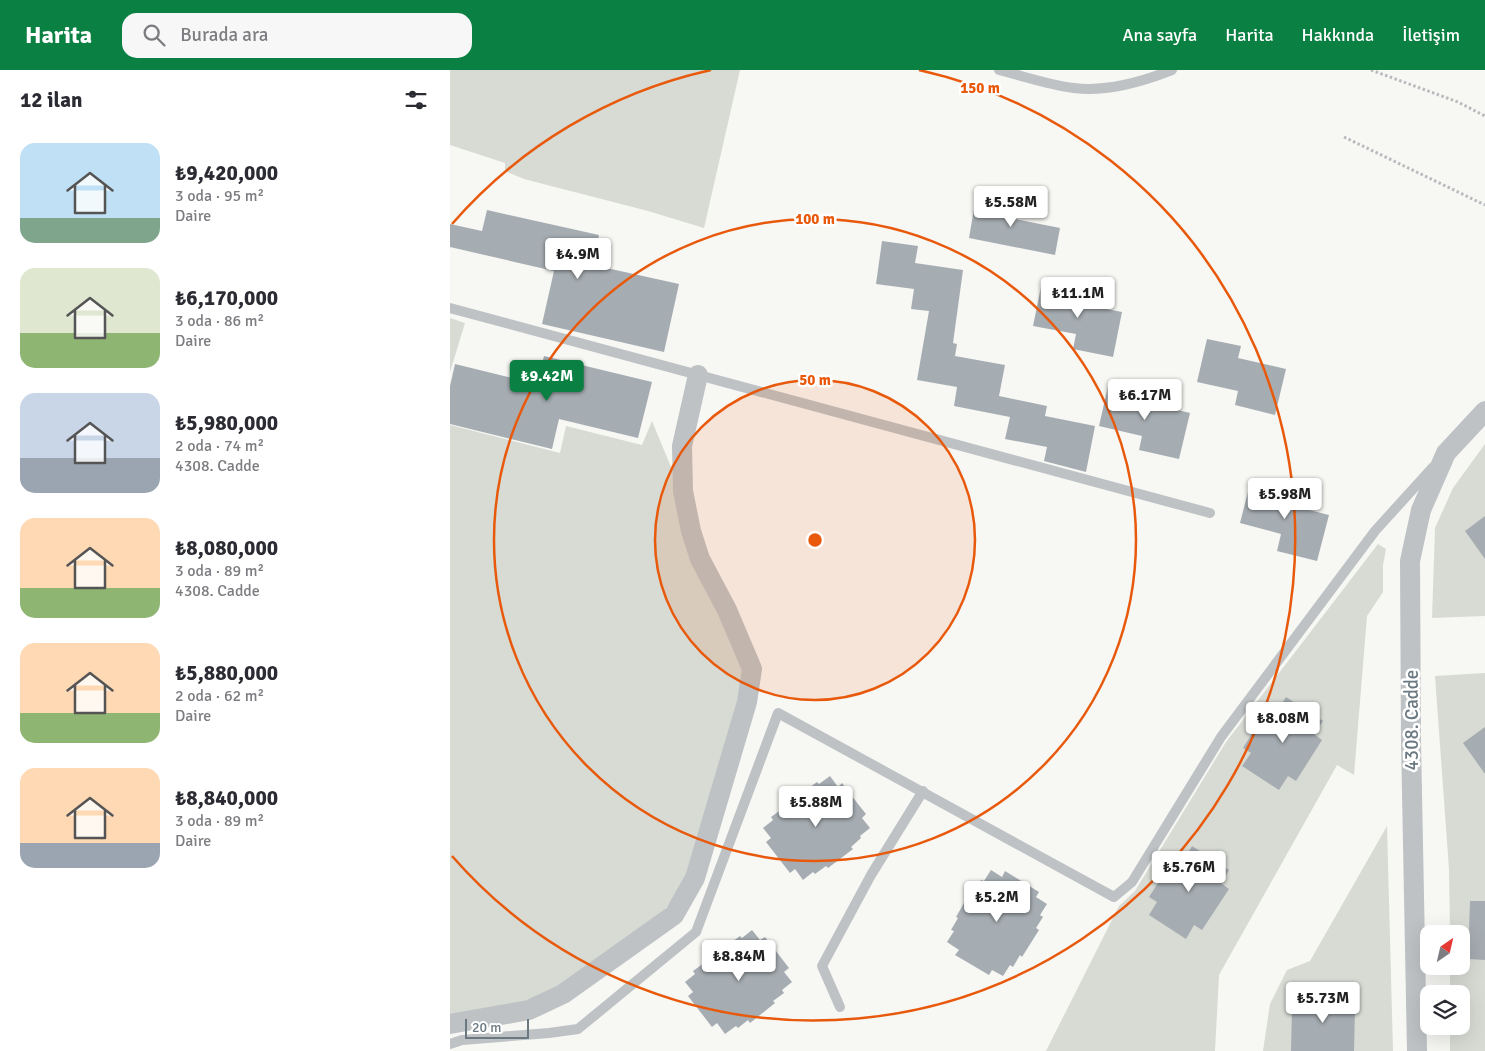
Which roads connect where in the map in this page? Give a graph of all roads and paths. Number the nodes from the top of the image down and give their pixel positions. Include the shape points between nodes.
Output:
1 (998, 70) edge
2 (1172, 70) edge
3 (1371, 70) edge
4 (1485, 116) edge
5 (1344, 137) dead end
6 (1485, 205) edge
7 (450, 308) edge
8 (698, 375) junction
9 (1483, 416) edge
10 (1446, 453) junction
11 (1210, 513) dead end
12 (922, 791) junction
13 (840, 1007) dead end
14 (450, 1024) edge
15 (450, 1044) edge
16 (1417, 1051) edge

1 - 2 lane via 1090,89 1147,80
3 - 4 path via 1458,102
5 - 6 path
7 - 8 lane
8 - 11 lane
8 - 14 street via 682,446 683,491 700,559 728,610 752,669 747,702 695,878 674,915 563,994 529,1010
9 - 10 street, 4308. Cadde
10 - 12 lane via 1375,531 1227,729 1132,882 1114,897
10 - 16 street, 4308. Cadde via 1421,510 1410,561
12 - 13 lane via 871,875 822,966
12 - 15 lane via 778,713 696,932 578,1028

